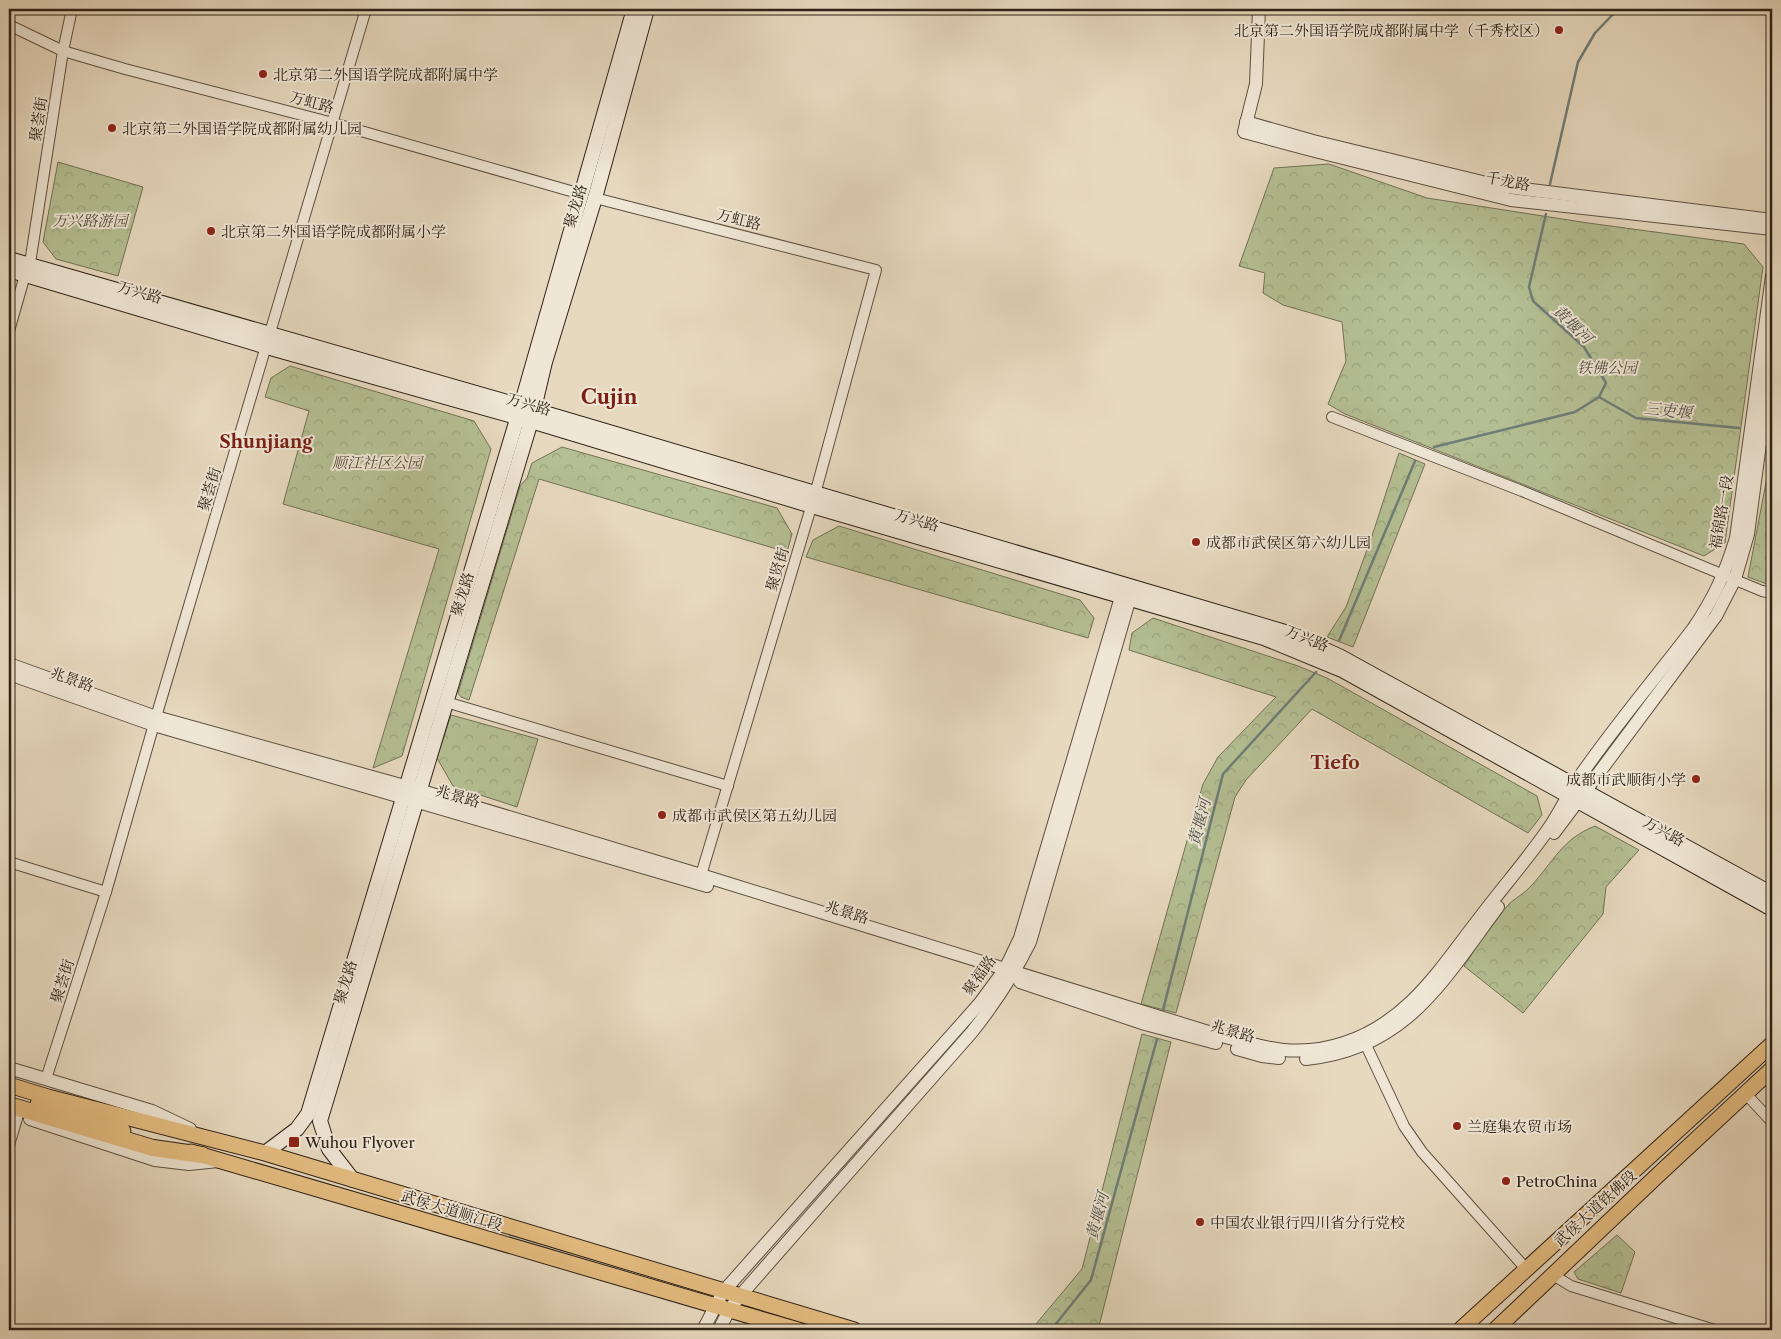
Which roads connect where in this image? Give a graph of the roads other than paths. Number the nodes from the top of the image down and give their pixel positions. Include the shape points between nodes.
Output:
1 (72, 9) edge
2 (366, 9) edge
3 (634, 9) edge
4 (647, 9) edge
5 (1259, 9) edge
6 (9, 25) edge
7 (63, 51) junction
8 (333, 123) junction
9 (1245, 127) junction
10 (580, 194) junction
11 (595, 198) junction
12 (1772, 220) edge
13 (1772, 229) edge
14 (9, 257) edge
15 (28, 269) junction
16 (876, 270) joint
17 (9, 272) edge
18 (1772, 276) edge
19 (9, 331) edge
20 (269, 340) junction
21 (1772, 353) edge
22 (526, 414) junction
23 (1332, 417) dead end
24 (813, 500) junction
25 (1730, 576) junction
26 (1127, 592) junction
27 (1772, 593) edge
28 (9, 664) edge
29 (9, 674) edge
30 (446, 702) junction
31 (155, 721) junction
32 (728, 786) junction
33 (1577, 793) junction
34 (411, 794) junction
35 (9, 862) edge
36 (701, 875) junction
37 (106, 892) junction
38 (1772, 894) edge
39 (1772, 909) edge
40 (1008, 974) junction
41 (1365, 1043) junction
42 (1772, 1044) edge
43 (9, 1068) edge
44 (1772, 1069) edge
45 (46, 1079) junction
46 (9, 1085) edge
47 (1746, 1094) junction
48 (9, 1096) edge
49 (45, 1106) junction
50 (12, 1111) edge
51 (1772, 1122) edge
52 (203, 1137) junction
53 (9, 1145) edge
54 (265, 1153) junction
55 (202, 1155) joint
56 (221, 1161) junction
57 (353, 1180) junction
58 (633, 1264) junction
59 (1526, 1270) junction
60 (1553, 1275) junction
61 (630, 1280) junction
62 (723, 1292) junction
63 (739, 1296) junction
64 (722, 1308) junction
65 (703, 1330) edge
66 (719, 1330) edge
67 (798, 1330) edge
68 (854, 1330) edge
69 (1460, 1330) edge
70 (1495, 1330) edge
71 (1716, 1330) edge

1 - 7 street, 聚荟街
2 - 8 street, 聚荟街
3 - 10 main road, 聚龙路
4 - 11 main road, 聚龙路
5 - 9 street via 1256,84
6 - 7 street, 万虹路
7 - 8 street, 万虹路
7 - 15 street, 聚荟街
8 - 10 street, 万虹路
8 - 20 street, 聚荟街
9 - 12 street, 千龙路 via 1499,186
9 - 13 street, 千龙路 via 1312,150 1511,200
10 - 22 main road, 聚龙路
11 - 16 street, 万虹路
11 - 22 main road, 聚龙路
14 - 15 main road
15 - 17 main road, 万兴路
15 - 19 street, 聚荟街
15 - 20 main road, 万兴路
16 - 24 street, 聚贤街
18 - 25 street, 福锦路一段
20 - 22 main road, 万兴路
20 - 31 street, 聚荟街
21 - 25 street, 福锦路一段 via 1748,534
22 - 24 main road, 万兴路
22 - 30 main road, 聚龙路
22 - 34 main road, 聚龙路
23 - 25 street
24 - 26 main road, 万兴路
24 - 32 street, 聚贤街
25 - 27 street
25 - 33 street, 福锦路一段 via 1716,616
26 - 33 main road, 万兴路 via 1264,638 1334,667
26 - 40 street, 聚福路
28 - 31 street, 兆景路
29 - 31 street, 兆景路
30 - 32 street
30 - 34 main road, 聚龙路
31 - 34 street, 兆景路
31 - 37 street, 聚荟街
32 - 36 street, 聚贤街
33 - 38 main road
33 - 39 main road, 万兴路
33 - 40 street, 兆景路 via 1430,984 1398,1014 1345,1043 1294,1051 1268,1049
33 - 41 street, 兆景路 via 1437,989 1410,1017
34 - 36 street, 兆景路
34 - 40 street, 兆景路
34 - 54 main road, 聚龙路 via 308,1114 297,1129
34 - 57 main road, 聚龙路 via 320,1121 329,1149
35 - 37 street
36 - 40 street, 兆景路
37 - 45 street, 聚荟街
40 - 41 street, 兆景路 via 1145,1024 1262,1056 1296,1060 1328,1056
40 - 62 street, 聚福路
40 - 63 street via 990,1009 972,1032
41 - 59 street via 1404,1126 1422,1152
42 - 59 main road, 武侯大道铁佛段
43 - 45 street
44 - 47 main road, 武侯大道铁佛段
45 - 52 street via 152,1111
46 - 49 main road
47 - 51 street
47 - 60 main road, 武侯大道铁佛段
48 - 49 main road
49 - 50 highway
49 - 52 main road, 武侯大道顺江段
49 - 55 highway via 154,1148
50 - 53 street
50 - 56 street via 155,1160 189,1164
52 - 54 main road, 武侯大道顺江段
54 - 57 main road, 武侯大道顺江段
55 - 56 main road, 武侯大道顺江段
56 - 61 main road, 武侯大道顺江段
57 - 58 main road, 武侯大道顺江段
58 - 61 main road
58 - 62 main road, 武侯大道顺江段
59 - 69 main road, 武侯大道铁佛段
60 - 70 main road, 武侯大道铁佛段
60 - 71 street via 1571,1286
61 - 64 main road, 武侯大道顺江段
62 - 63 main road, 武侯大道顺江段
62 - 64 street, 聚福路
63 - 64 street
63 - 68 main road, 武侯大道顺江段
64 - 65 street
64 - 66 street
64 - 67 main road, 武侯大道顺江段

